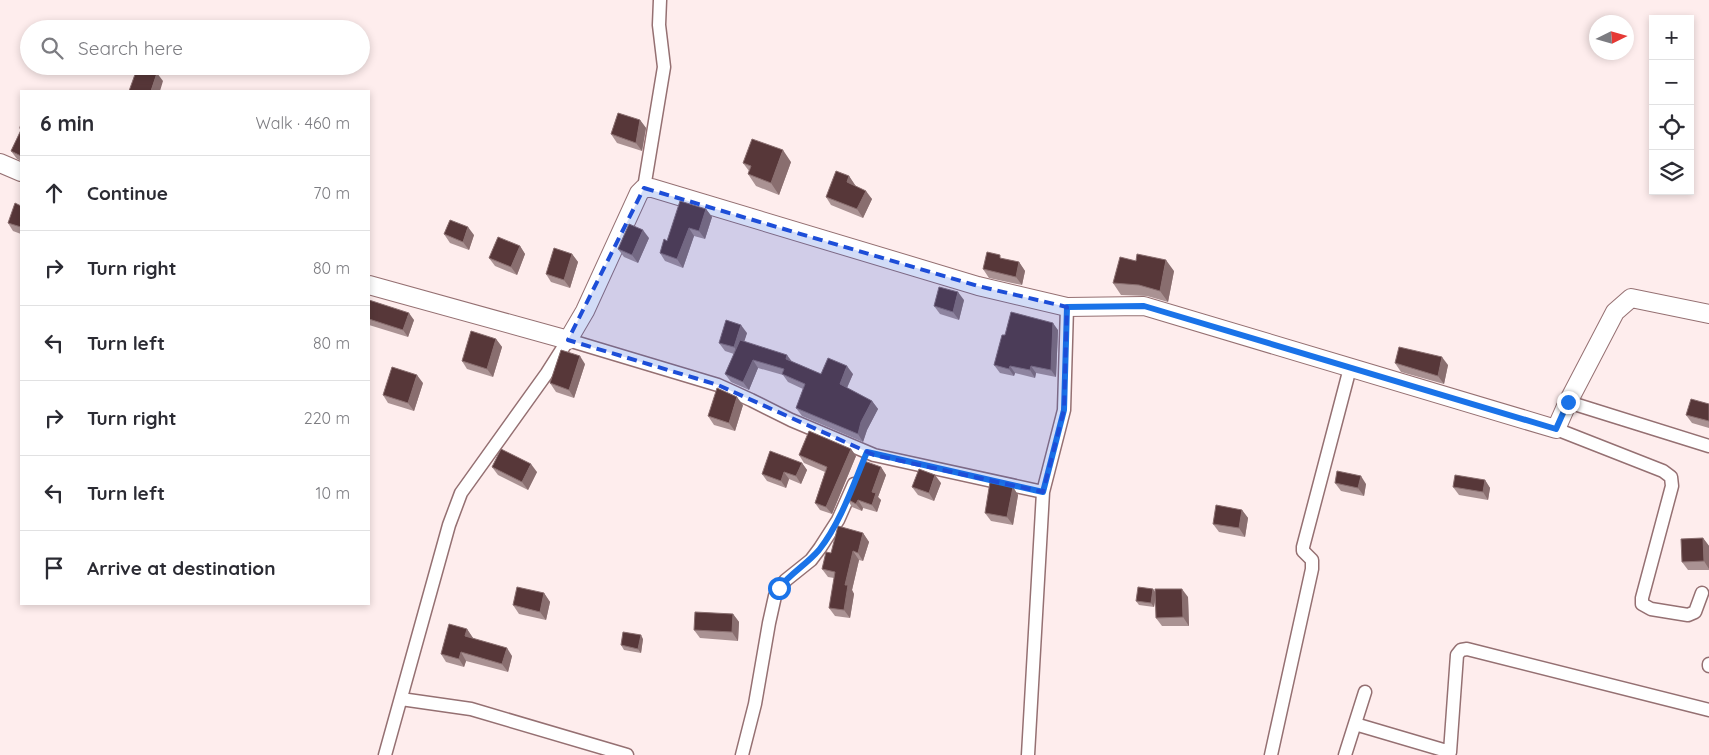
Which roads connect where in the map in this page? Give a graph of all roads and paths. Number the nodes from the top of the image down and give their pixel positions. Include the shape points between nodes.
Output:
1 (660, 0) edge
2 (0, 163) edge
3 (20, 172) edge
4 (644, 188) junction
5 (370, 285) edge
6 (1067, 307) junction
7 (1709, 314) edge
8 (568, 340) junction
9 (1350, 368) junction
10 (1568, 402) junction
11 (1556, 429) junction
12 (1709, 446) edge
13 (857, 475) edge
14 (1043, 492) junction
15 (1702, 593) dead end
16 (1365, 692) dead end
17 (400, 699) junction
18 (1709, 710) edge
19 (1355, 724) junction
20 (385, 755) edge
21 (627, 755) edge
22 (742, 755) edge
23 (1028, 755) edge
24 (1271, 755) edge
25 (1345, 755) edge

1 - 4 street via 664,67
2 - 3 street
4 - 6 street via 978,286
4 - 8 street
5 - 8 street
6 - 9 street via 1144,306
6 - 14 street via 1064,410
7 - 10 street via 1631,298 1615,312
8 - 14 street via 718,386 865,456
8 - 17 street via 462,494 449,525
9 - 11 street
9 - 24 street via 1303,547 1303,552 1312,560 1312,569
10 - 11 street
10 - 12 street
11 - 15 street via 1671,477 1672,486 1642,604 1651,609 1688,615 1696,612
13 - 22 street via 838,520 820,548 786,580 775,596
14 - 23 street
16 - 19 street
17 - 20 street
17 - 21 street via 471,709
18 - 19 street via 1467,649 1457,655 1450,752
19 - 25 street

